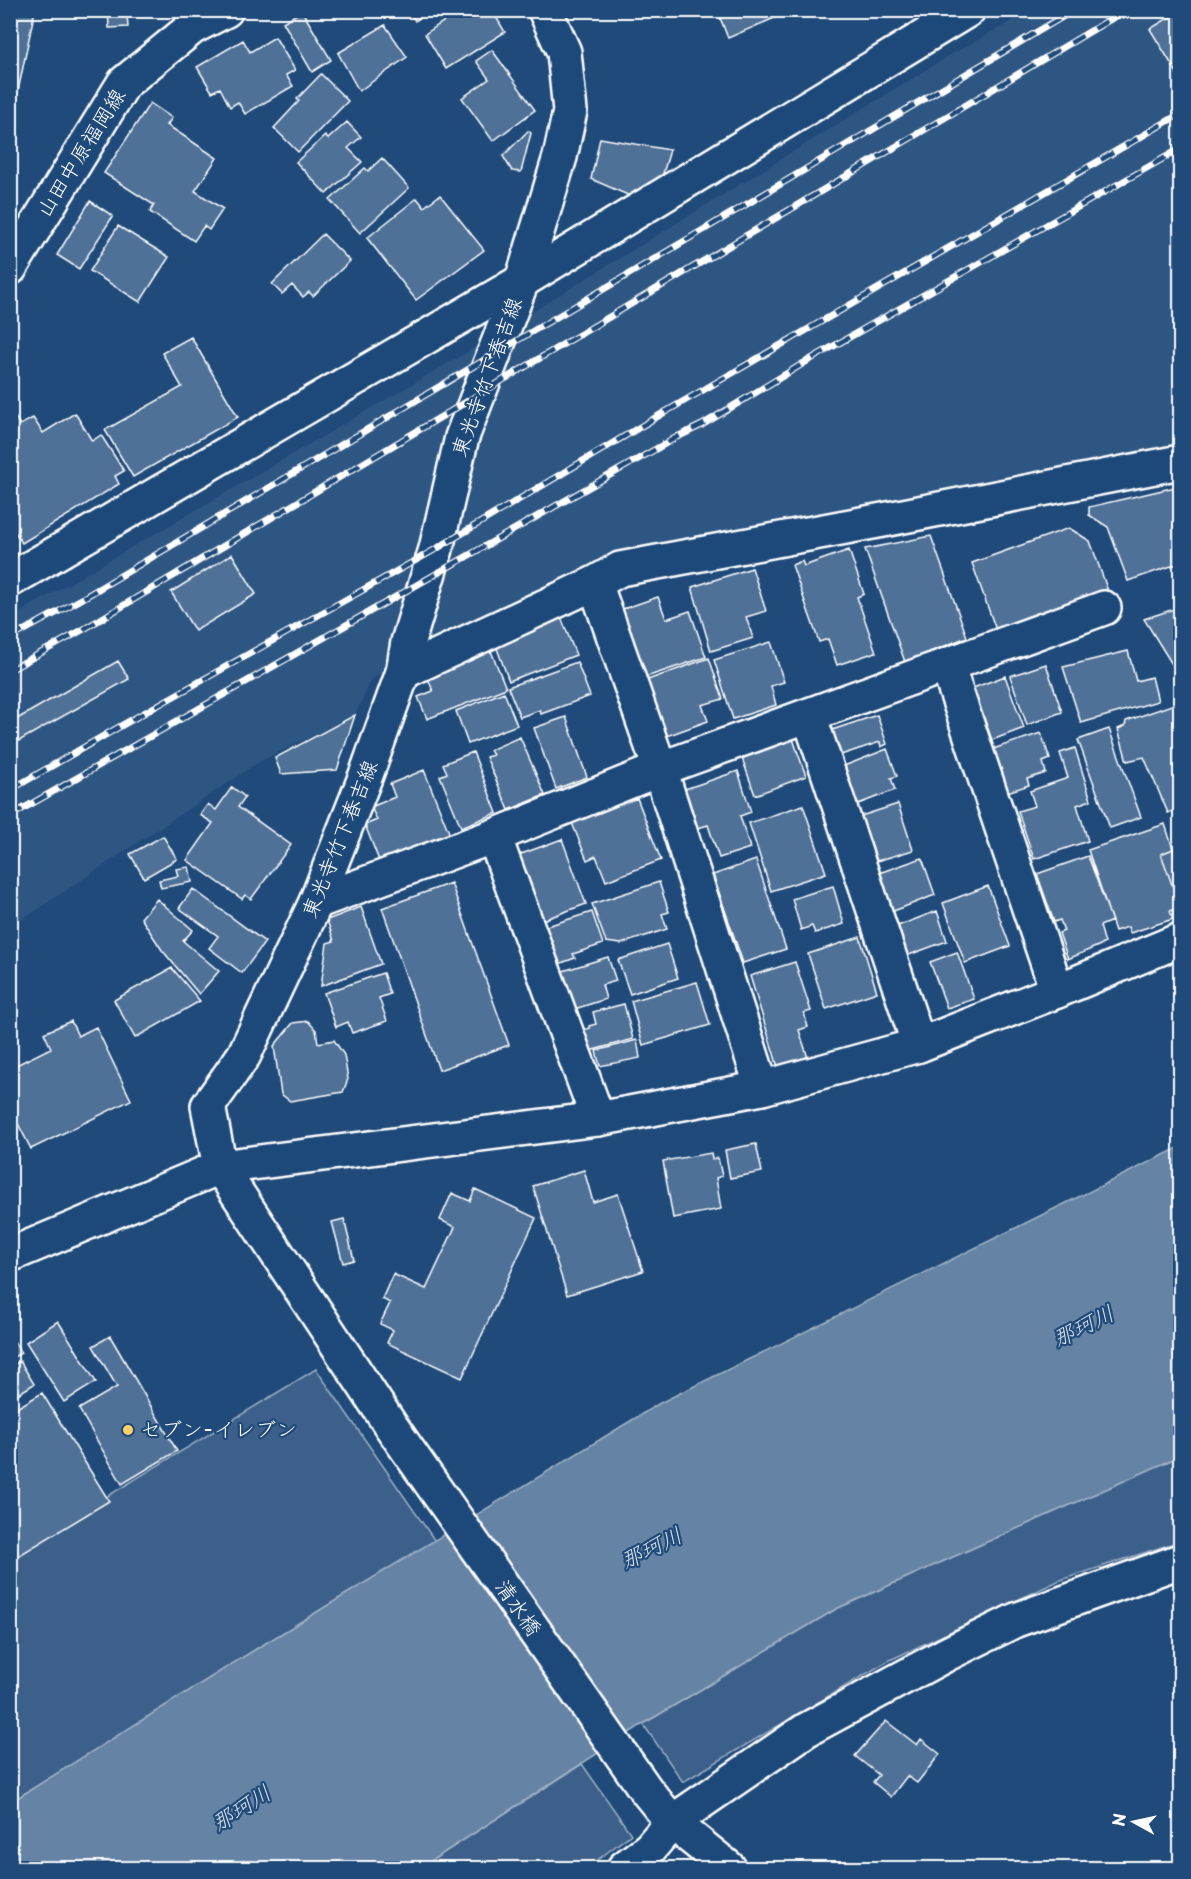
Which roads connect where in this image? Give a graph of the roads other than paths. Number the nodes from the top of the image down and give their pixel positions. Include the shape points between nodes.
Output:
1 (226, 10) edge
2 (545, 10) edge
3 (968, 10) edge
4 (10, 268) edge
5 (522, 281) junction
6 (1180, 462) edge
7 (10, 580) edge
8 (595, 583) junction
9 (1104, 608) dead end
10 (947, 665) junction
11 (403, 672) junction
12 (809, 715) junction
13 (660, 769) junction
14 (494, 836) junction
15 (316, 902) junction
16 (1180, 940) edge
17 (1057, 991) junction
18 (919, 1045) junction
19 (762, 1088) junction
20 (598, 1119) junction
21 (220, 1167) junction
22 (12, 1252) edge
23 (1180, 1561) edge
24 (672, 1822) junction
25 (624, 1869) edge
26 (729, 1869) edge

1 - 4 street, 山田中原福岡線 via 193,27 124,83
2 - 5 street, 東光寺竹下春吉線 via 564,51 570,111
3 - 5 street
5 - 7 street
5 - 11 street, 東光寺竹下春吉線 via 462,437
6 - 8 street via 620,569
8 - 11 street
8 - 13 street
9 - 10 street
10 - 12 street
10 - 17 street
11 - 15 street, 東光寺竹下春吉線
12 - 13 street
12 - 18 street
13 - 14 street
13 - 19 street
14 - 15 street
14 - 20 street
15 - 21 street, 東光寺竹下春吉線 via 244,1055 208,1106
16 - 17 street
17 - 18 street
18 - 19 street
19 - 20 street
20 - 21 street
21 - 22 street
21 - 24 street, 清水橋 via 391,1426
23 - 24 street via 1016,1620 947,1653 806,1730
24 - 25 street via 650,1848
24 - 26 street, 清水橋

